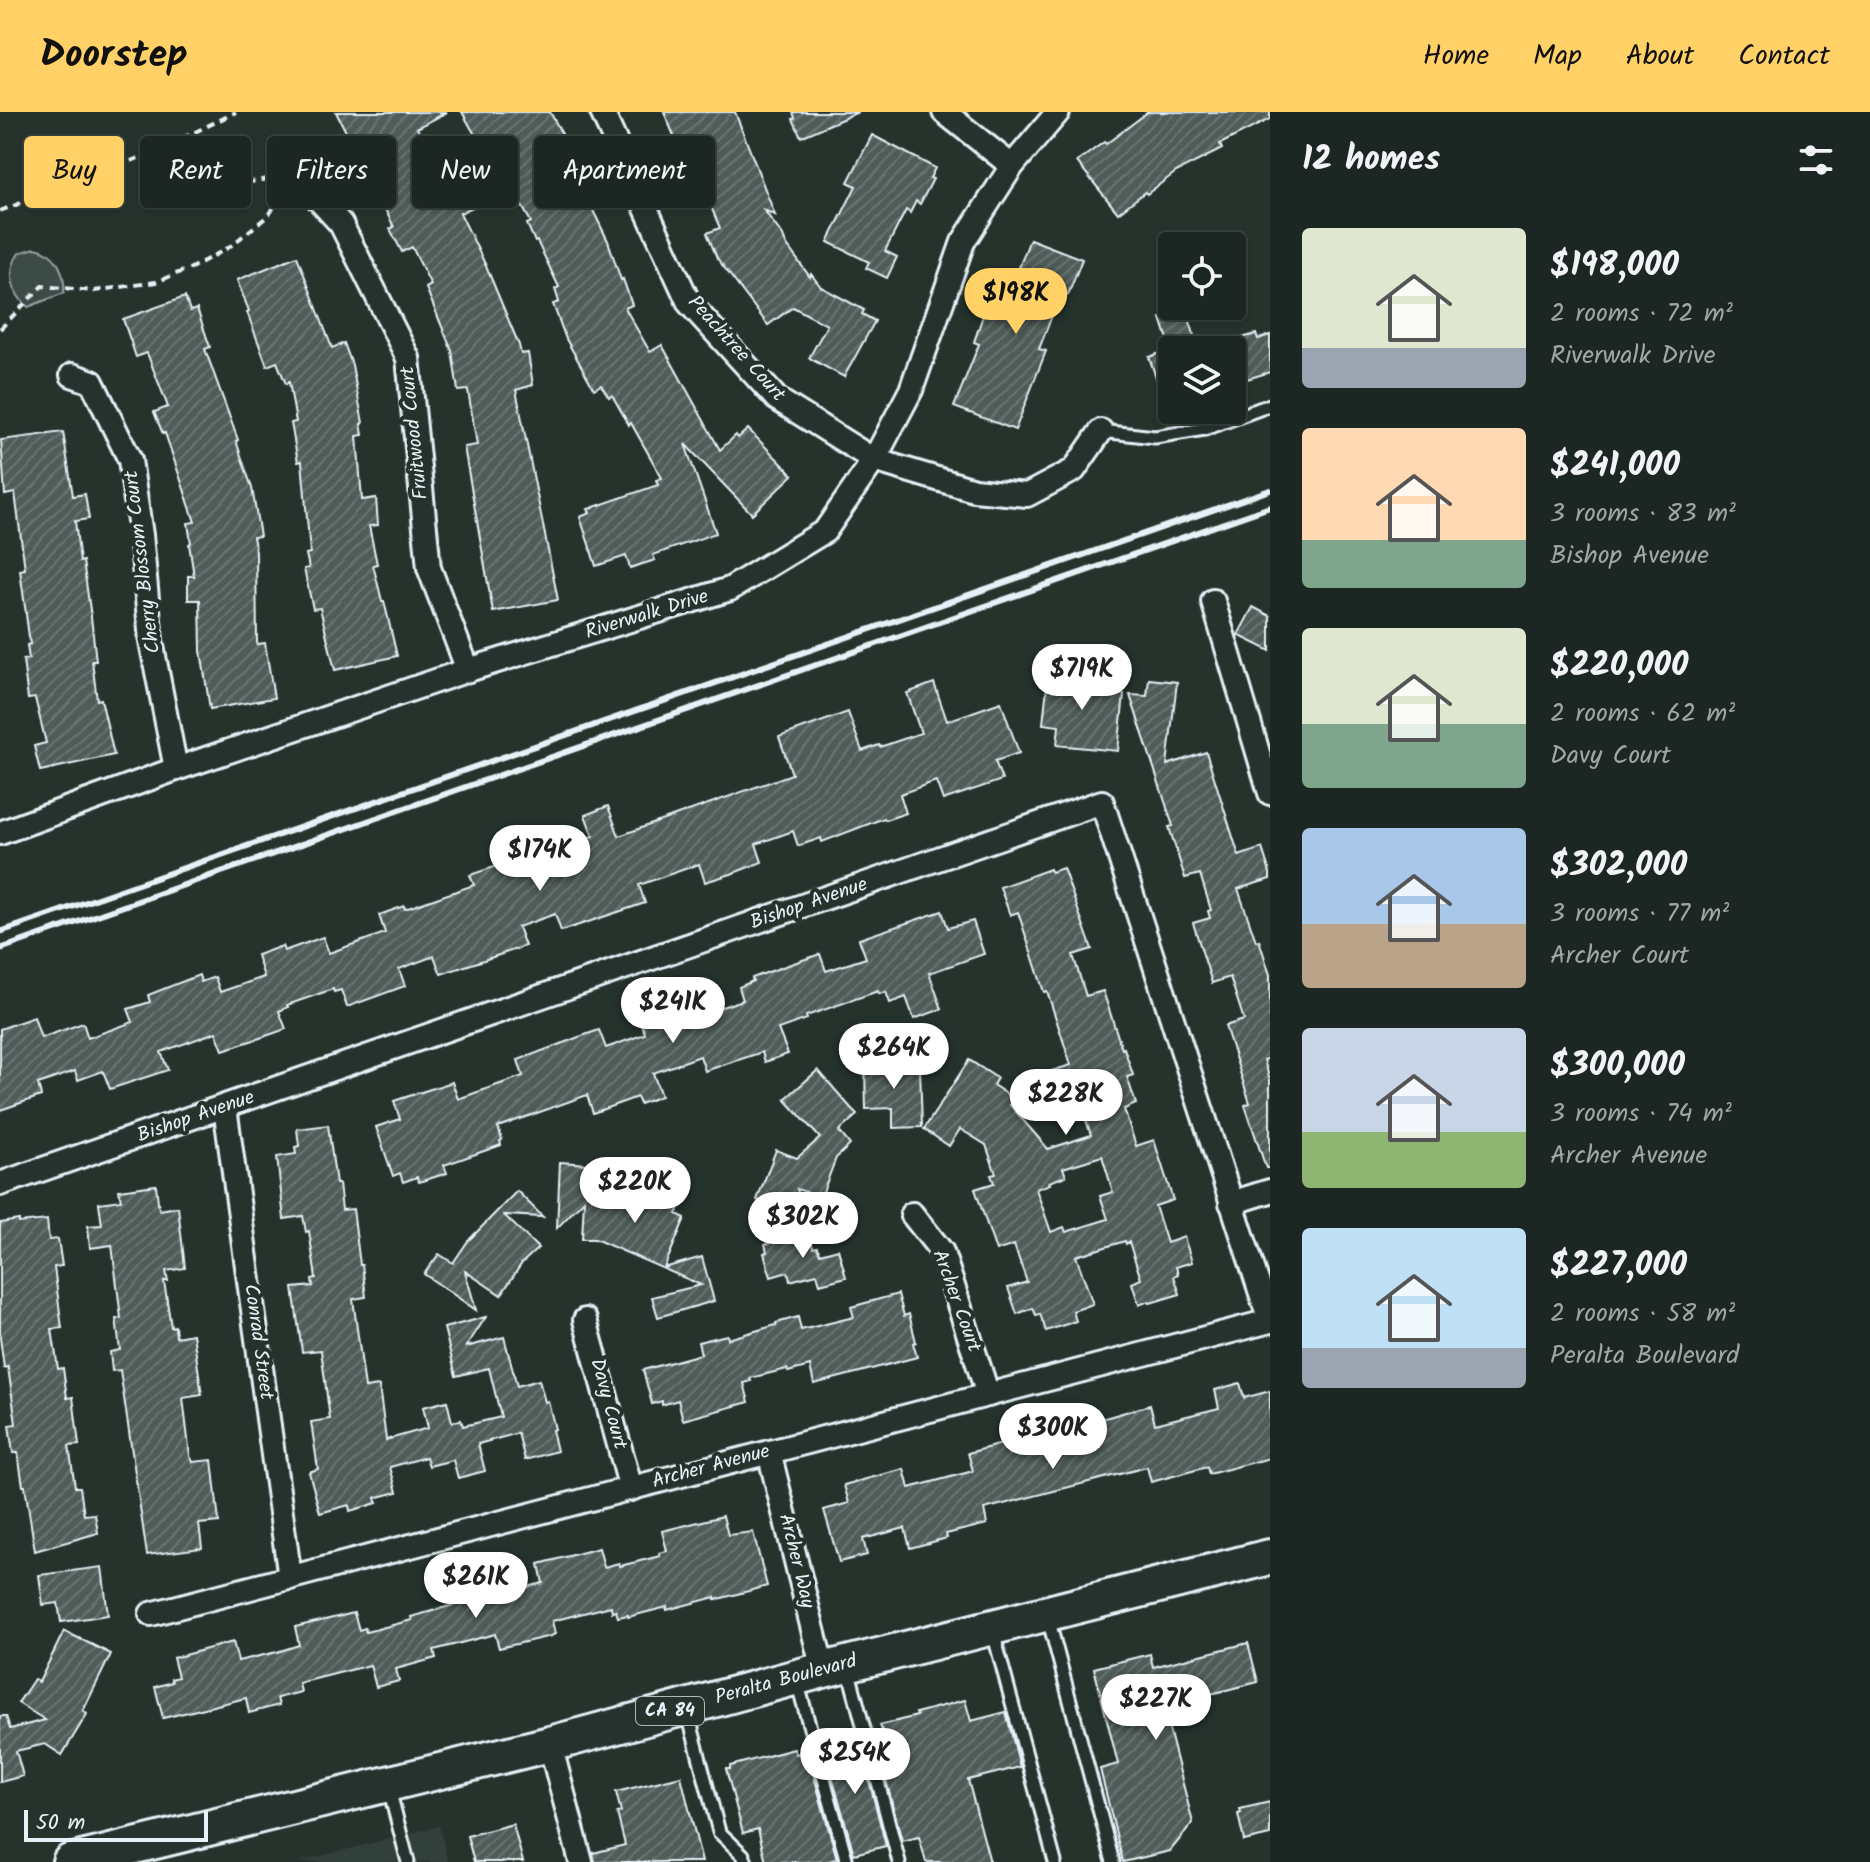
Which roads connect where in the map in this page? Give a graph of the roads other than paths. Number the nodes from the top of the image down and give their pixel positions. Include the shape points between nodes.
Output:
1 (602, 112) edge
2 (944, 112) edge
3 (1058, 112) edge
4 (1012, 166) junction
5 (326, 208) edge
6 (72, 375) dead end
7 (1270, 405) edge
8 (1101, 431) joint
9 (874, 460) junction
10 (1213, 601) dead end
11 (468, 670) junction
12 (176, 769) junction
13 (1270, 793) edge
14 (0, 833) edge
15 (225, 1107) junction
16 (0, 1184) edge
17 (1270, 1191) edge
18 (1231, 1203) junction
19 (912, 1214) dead end
20 (585, 1320) dead end
21 (1270, 1321) edge
22 (988, 1395) junction
23 (769, 1452) junction
24 (631, 1489) junction
25 (1270, 1557) edge
26 (290, 1578) junction
27 (1046, 1613) junction
28 (151, 1614) dead end
29 (992, 1627) junction
30 (822, 1670) junction
31 (686, 1707) junction
32 (550, 1744) junction
33 (387, 1784) junction
34 (105, 1858) edge
35 (70, 1862) edge
36 (408, 1862) edge
37 (581, 1862) edge
38 (746, 1862) edge
39 (847, 1862) edge
40 (899, 1862) edge
41 (1055, 1862) edge
42 (1113, 1862) edge

1 - 9 street, Peachtree Court via 689,303 777,399
2 - 4 street
3 - 4 street, Riverwalk Drive
4 - 9 street, Riverwalk Drive via 963,242 911,390
5 - 11 street, Fruitwood Court via 341,224 408,358 429,568
6 - 12 street, Cherry Blossom Court via 92,382 130,460 151,641
7 - 8 lane via 1205,429 1155,437
8 - 9 street, Peachtree Court via 1074,470 1027,495 974,490
9 - 11 street, Riverwalk Drive via 825,531 730,589
10 - 13 street
11 - 12 street, Riverwalk Drive
12 - 14 street, Riverwalk Drive
15 - 16 street, Bishop Avenue
15 - 18 street, Bishop Avenue via 1102,802
15 - 26 street, Conrad Street
17 - 18 street
18 - 21 street, Bishop Avenue
19 - 22 street, Archer Court via 942,1252
20 - 24 street, Davy Court
21 - 22 street, Archer Avenue
22 - 23 street, Archer Avenue
23 - 24 street, Archer Avenue
23 - 30 street, Archer Way
24 - 26 street, Archer Avenue
25 - 27 main road, Peralta Boulevard / CA 84
26 - 28 street, Archer Avenue
27 - 29 main road, Peralta Boulevard / CA 84
27 - 42 lane
29 - 30 main road, Peralta Boulevard / CA 84
29 - 41 lane
30 - 31 main road, Peralta Boulevard / CA 84
30 - 39 lane
30 - 40 lane
31 - 32 main road, Peralta Boulevard / CA 84
31 - 38 lane via 719,1832
32 - 33 main road, Peralta Boulevard / CA 84
32 - 37 street
33 - 34 main road, Peralta Boulevard / CA 84
33 - 36 lane
34 - 35 main road, Peralta Boulevard / CA 84

